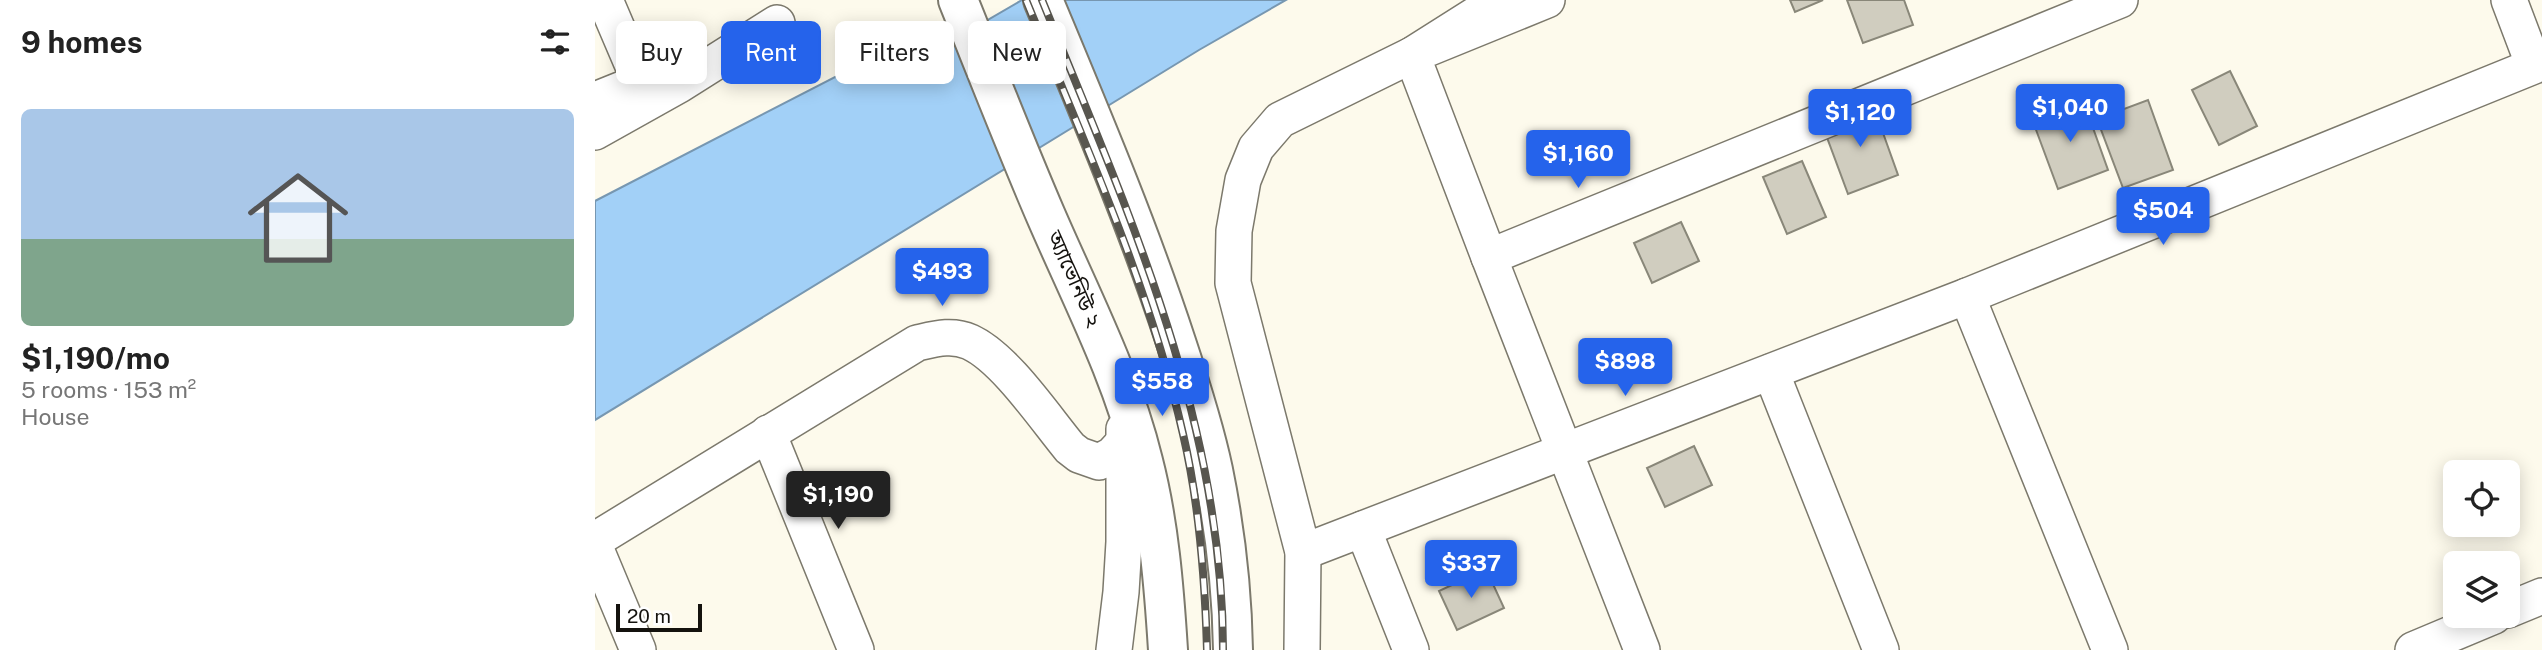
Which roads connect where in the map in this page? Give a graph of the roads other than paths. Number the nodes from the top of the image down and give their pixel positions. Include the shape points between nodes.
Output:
1 (605, 0) edge
2 (958, 0) edge
3 (1043, 0) edge
4 (1499, 0) edge
5 (1547, 0) edge
6 (2120, 0) edge
7 (2509, 0) edge
8 (788, 11) edge
9 (616, 25) edge
10 (707, 50) edge
11 (1412, 55) junction
12 (2538, 75) edge
13 (636, 84) edge
14 (595, 100) edge
15 (595, 132) edge
16 (1489, 257) junction
17 (1967, 296) junction
18 (1771, 372) junction
19 (1125, 401) junction
20 (768, 433) junction
21 (1123, 443) junction
22 (1565, 451) junction
23 (1363, 529) junction
24 (595, 540) edge
25 (595, 549) edge
26 (1303, 552) junction
27 (2542, 596) edge
28 (2520, 605) edge
29 (2465, 628) edge
30 (638, 650) edge
31 (856, 650) edge
32 (1114, 650) edge
33 (1168, 650) edge
34 (1233, 650) edge
35 (1302, 650) edge
36 (1411, 650) edge
37 (1643, 650) edge
38 (1881, 650) edge
39 (2110, 650) edge
40 (2413, 650) edge

1 - 9 street
2 - 19 main road, অ্যাভেনিউ ২
3 - 34 main road via 1115,174 1188,378 1213,469 1225,540
4 - 11 street
5 - 11 street
6 - 16 street
7 - 12 street
8 - 10 street
8 - 15 street via 679,85
11 - 16 street
11 - 26 street via 1280,120 1256,148 1243,180 1234,231 1233,283
12 - 17 street
13 - 14 street
16 - 22 street
17 - 18 street
17 - 39 street
18 - 22 street
18 - 38 street
19 - 21 street
19 - 33 main road, অ্যাভেনিউ ২ via 1154,514
20 - 21 street via 917,343 945,336 969,341 987,354 1079,455 1098,462
20 - 24 street
20 - 31 street
21 - 32 street via 1122,567
22 - 23 street
22 - 37 street
23 - 26 street
23 - 36 street
25 - 30 street
26 - 35 street
27 - 28 street
29 - 40 street

